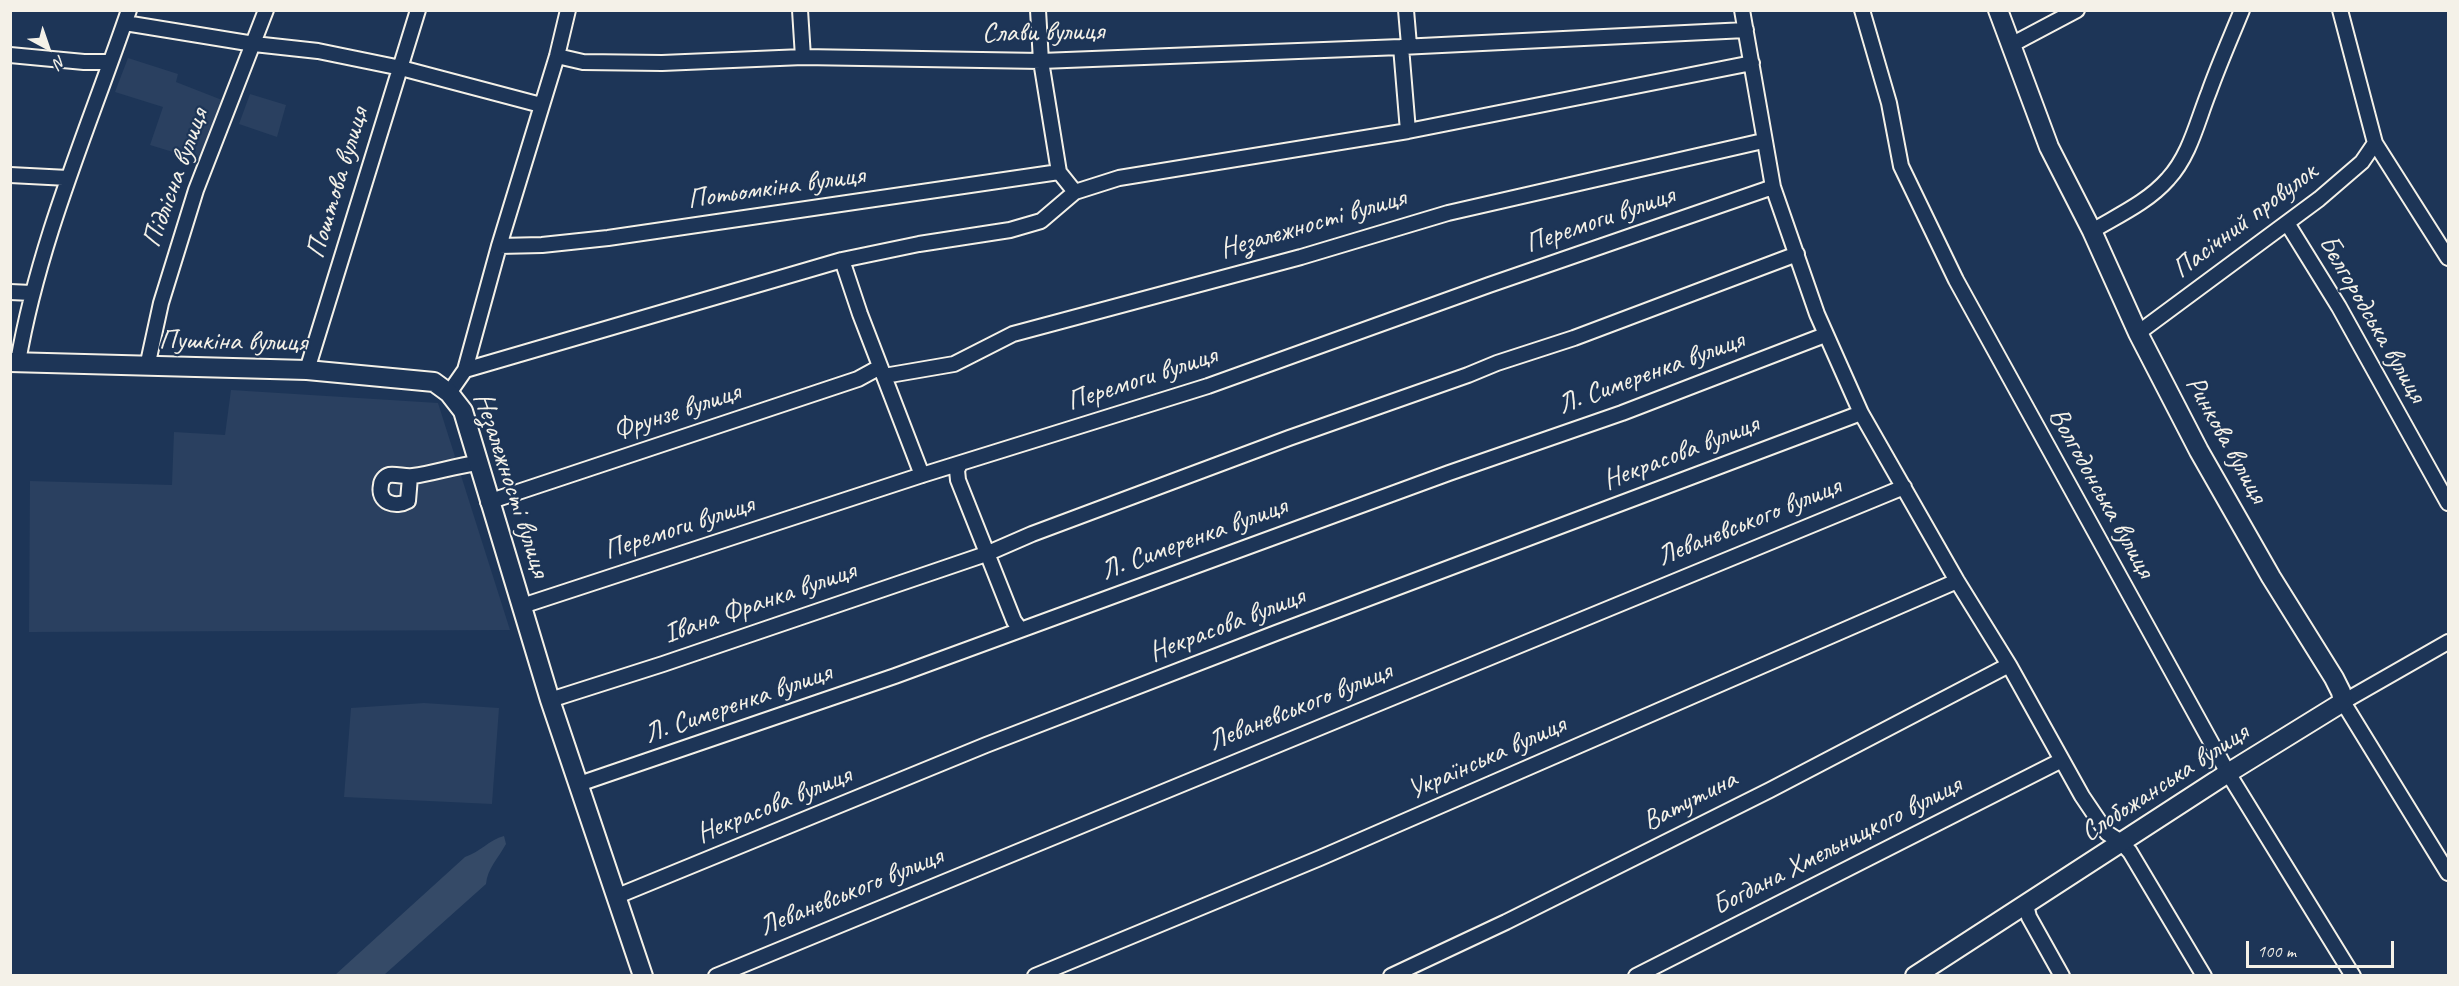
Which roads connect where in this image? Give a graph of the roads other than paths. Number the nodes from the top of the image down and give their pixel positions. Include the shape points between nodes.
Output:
1 (266, 10) edge
2 (418, 10) edge
3 (568, 10) edge
4 (800, 10) edge
5 (1038, 10) edge
6 (1406, 10) edge
7 (1742, 10) edge
8 (1862, 10) edge
9 (1998, 10) edge
10 (2077, 10) edge
11 (2242, 10) edge
12 (2340, 10) edge
13 (127, 17) edge
14 (1746, 30) junction
15 (254, 45) junction
16 (2011, 45) junction
17 (1405, 46) junction
18 (10, 55) edge
19 (557, 56) junction
20 (803, 57) junction
21 (1041, 61) junction
22 (110, 62) junction
23 (1752, 63) junction
24 (401, 68) junction
25 (541, 105) junction
26 (1408, 131) junction
27 (1763, 141) junction
28 (2374, 143) junction
29 (1059, 172) junction
30 (10, 175) edge
31 (68, 178) junction
32 (1773, 187) junction
33 (1075, 192) junction
34 (2286, 223) junction
35 (2092, 231) junction
36 (499, 246) junction
37 (1797, 254) junction
38 (2448, 258) edge
39 (842, 260) junction
40 (10, 292) edge
41 (32, 293) junction
42 (2138, 333) junction
43 (1825, 335) junction
44 (14, 362) edge
45 (147, 367) junction
46 (307, 370) junction
47 (465, 370) junction
48 (882, 371) junction
49 (449, 393) junction
50 (1861, 413) junction
51 (477, 463) junction
52 (960, 464) junction
53 (922, 475) junction
54 (410, 477) dead end
55 (1904, 487) junction
56 (488, 501) junction
57 (2448, 503) edge
58 (986, 554) junction
59 (1957, 581) junction
60 (522, 606) junction
61 (1020, 629) junction
62 (2448, 642) edge
63 (2009, 665) junction
64 (550, 700) junction
65 (2343, 702) junction
66 (2060, 760) junction
67 (2228, 774) junction
68 (579, 784) junction
69 (2121, 842) junction
70 (2448, 873) edge
71 (615, 897) junction
72 (2026, 905) junction
73 (643, 975) edge
74 (716, 975) edge
75 (1035, 975) edge
76 (1391, 975) edge
77 (1636, 975) edge
78 (1918, 975) edge
79 (2062, 975) edge
80 (2204, 975) edge
81 (2353, 975) edge

1 - 15 street, Підлісна вулиця
2 - 24 street, Поштова вулиця
3 - 19 street, Незалежності вулиця
4 - 20 street
5 - 21 street
6 - 17 street
7 - 14 street
8 - 67 street, Волгодонська вулиця via 1889,103 1901,166 1956,280
9 - 16 main road, Ринкова вулиця
10 - 16 street
11 - 35 street via 2179,165 2145,199
12 - 28 street
13 - 15 street
13 - 22 street
14 - 17 street, Слави вулиця
14 - 23 street
15 - 24 street via 318,51
15 - 45 street, Підлісна вулиця via 196,190 161,303
16 - 35 main road, Ринкова вулиця via 2049,147
17 - 21 street, Слави вулиця
17 - 26 street
18 - 22 street
19 - 20 street, Слави вулиця via 583,62 639,63
19 - 25 street, Незалежності вулиця
20 - 21 street, Слави вулиця
21 - 29 street
22 - 31 street
23 - 26 street
23 - 27 street
24 - 25 street
24 - 46 street, Поштова вулиця
25 - 36 street, Незалежності вулиця
26 - 33 street via 1119,178
27 - 32 street
27 - 48 street, Незалежності вулиця via 1448,213 1013,334 954,364
28 - 34 street, Пасічний провулок via 2369,154 2349,174
28 - 38 street
29 - 33 street
29 - 36 street, Потьомкіна вулиця via 608,238
30 - 31 street
31 - 41 street
32 - 37 street
32 - 52 street, Перемоги вулиця via 1208,386
33 - 39 street via 1041,221 1010,231
34 - 42 street, Пасічний провулок
34 - 57 street, Бєлгородська вулиця via 2339,308
35 - 42 main road, Ринкова вулиця
36 - 47 street, Незалежності вулиця
37 - 43 street
37 - 58 street, Івана Франка вулиця via 1574,338 1289,438
39 - 47 street
39 - 48 street
40 - 41 street
41 - 44 street
42 - 65 main road, Ринкова вулиця via 2199,451 2334,678
43 - 50 street
43 - 61 street, Л. Симеренка вулиця via 1622,413
44 - 45 main road, Пушкіна вулиця
45 - 46 main road, Пушкіна вулиця
46 - 49 main road, Пушкіна вулиця via 434,382
47 - 49 street, Незалежності вулиця
48 - 53 street
48 - 56 street, Фрунзе вулиця
49 - 51 main road, Незалежності вулиця via 463,411
50 - 55 street
50 - 71 street, Некрасова вулиця via 1020,732
51 - 54 street
51 - 56 main road, Незалежності вулиця
52 - 53 street, Перемоги вулиця
52 - 58 street via 958,480
53 - 60 street, Перемоги вулиця
55 - 59 street
55 - 74 street, Леваневського вулиця
56 - 60 main road, Незалежності вулиця
58 - 61 street
58 - 64 street, Івана Франка вулиця
59 - 63 street
59 - 75 street, Українська вулиця via 1320,858
60 - 64 main road, Незалежності вулиця
61 - 68 street, Л. Симеренка вулиця via 811,707
62 - 65 street, Слобожанська вулиця
63 - 66 street
63 - 76 street, Ватутина via 1738,806
64 - 68 main road, Незалежності вулиця
65 - 67 main road, Слобожанська вулиця
65 - 70 street, Ринкова вулиця
66 - 69 street via 2107,833
66 - 77 street, Богдана Хмельницкого вулиця
67 - 69 main road, Слобожанська вулиця
67 - 81 street, Волгодонська вулиця
68 - 71 main road, Незалежності вулиця
69 - 72 main road, Слобожанська вулиця
69 - 80 street
71 - 73 main road, Незалежності вулиця
72 - 78 main road, Слобожанська вулиця
72 - 79 street

